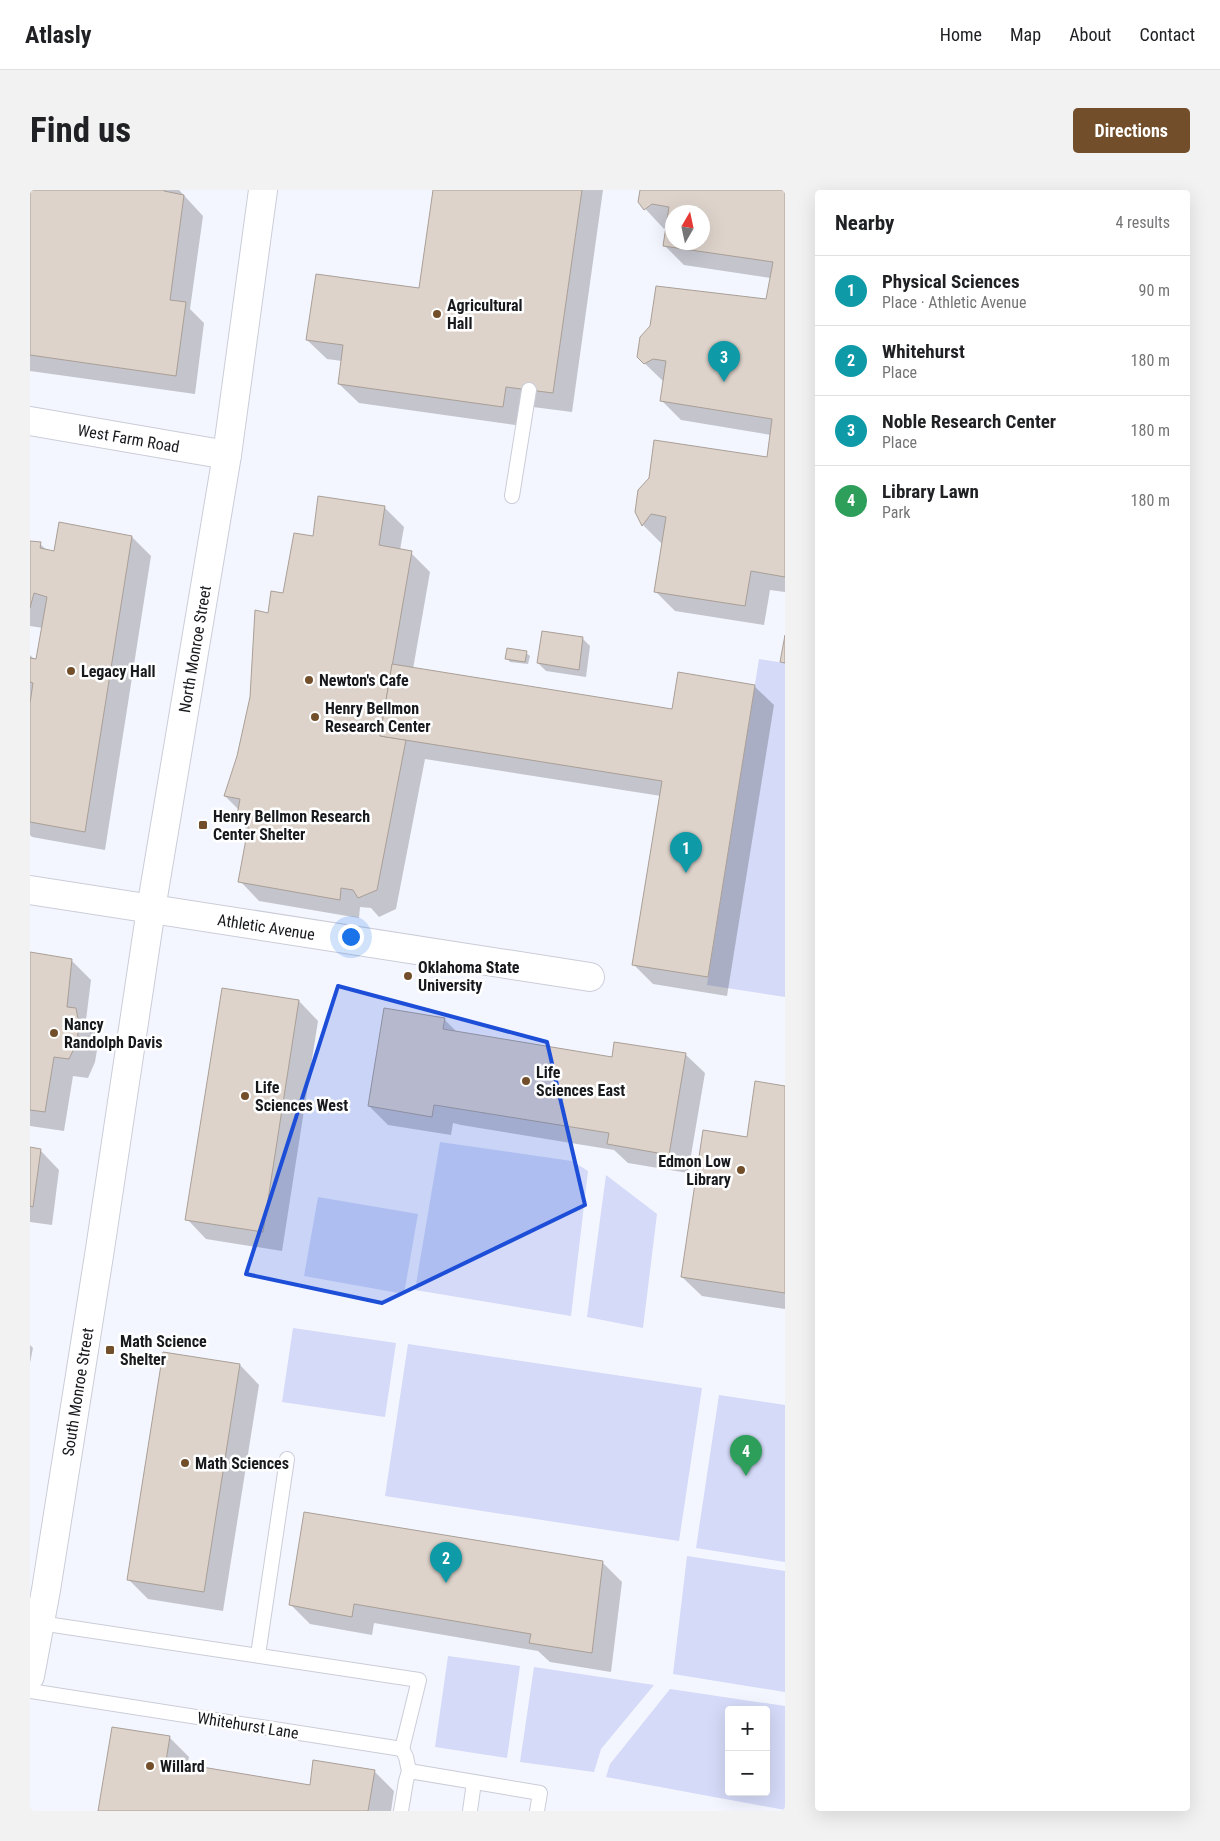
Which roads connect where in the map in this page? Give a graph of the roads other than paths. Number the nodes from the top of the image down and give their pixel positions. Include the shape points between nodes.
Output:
1 (263, 190) edge
2 (529, 390) dead end
3 (30, 421) edge
4 (227, 455) junction
5 (512, 496) dead end
6 (30, 890) edge
7 (151, 909) junction
8 (590, 977) dead end
9 (122, 1108) joint
10 (287, 1459) dead end
11 (40, 1623) junction
12 (258, 1655) junction
13 (30, 1676) edge
14 (30, 1691) edge
15 (402, 1749) junction
16 (409, 1771) junction
17 (474, 1782) junction
18 (401, 1811) edge
19 (470, 1811) edge
20 (537, 1811) edge

1 - 4 street, North Monroe Street
2 - 5 lane
3 - 4 street, West Farm Road
4 - 7 street, North Monroe Street
6 - 7 street, Athletic Avenue
7 - 8 street, Athletic Avenue
7 - 9 street, North Monroe Street
9 - 11 street, South Monroe Street
10 - 12 lane
11 - 12 lane
11 - 13 street, South Monroe Street
12 - 15 lane via 418,1680
14 - 15 lane, Whitehurst Lane
15 - 16 lane
16 - 17 lane
16 - 18 lane
17 - 19 lane
17 - 20 lane via 540,1793

